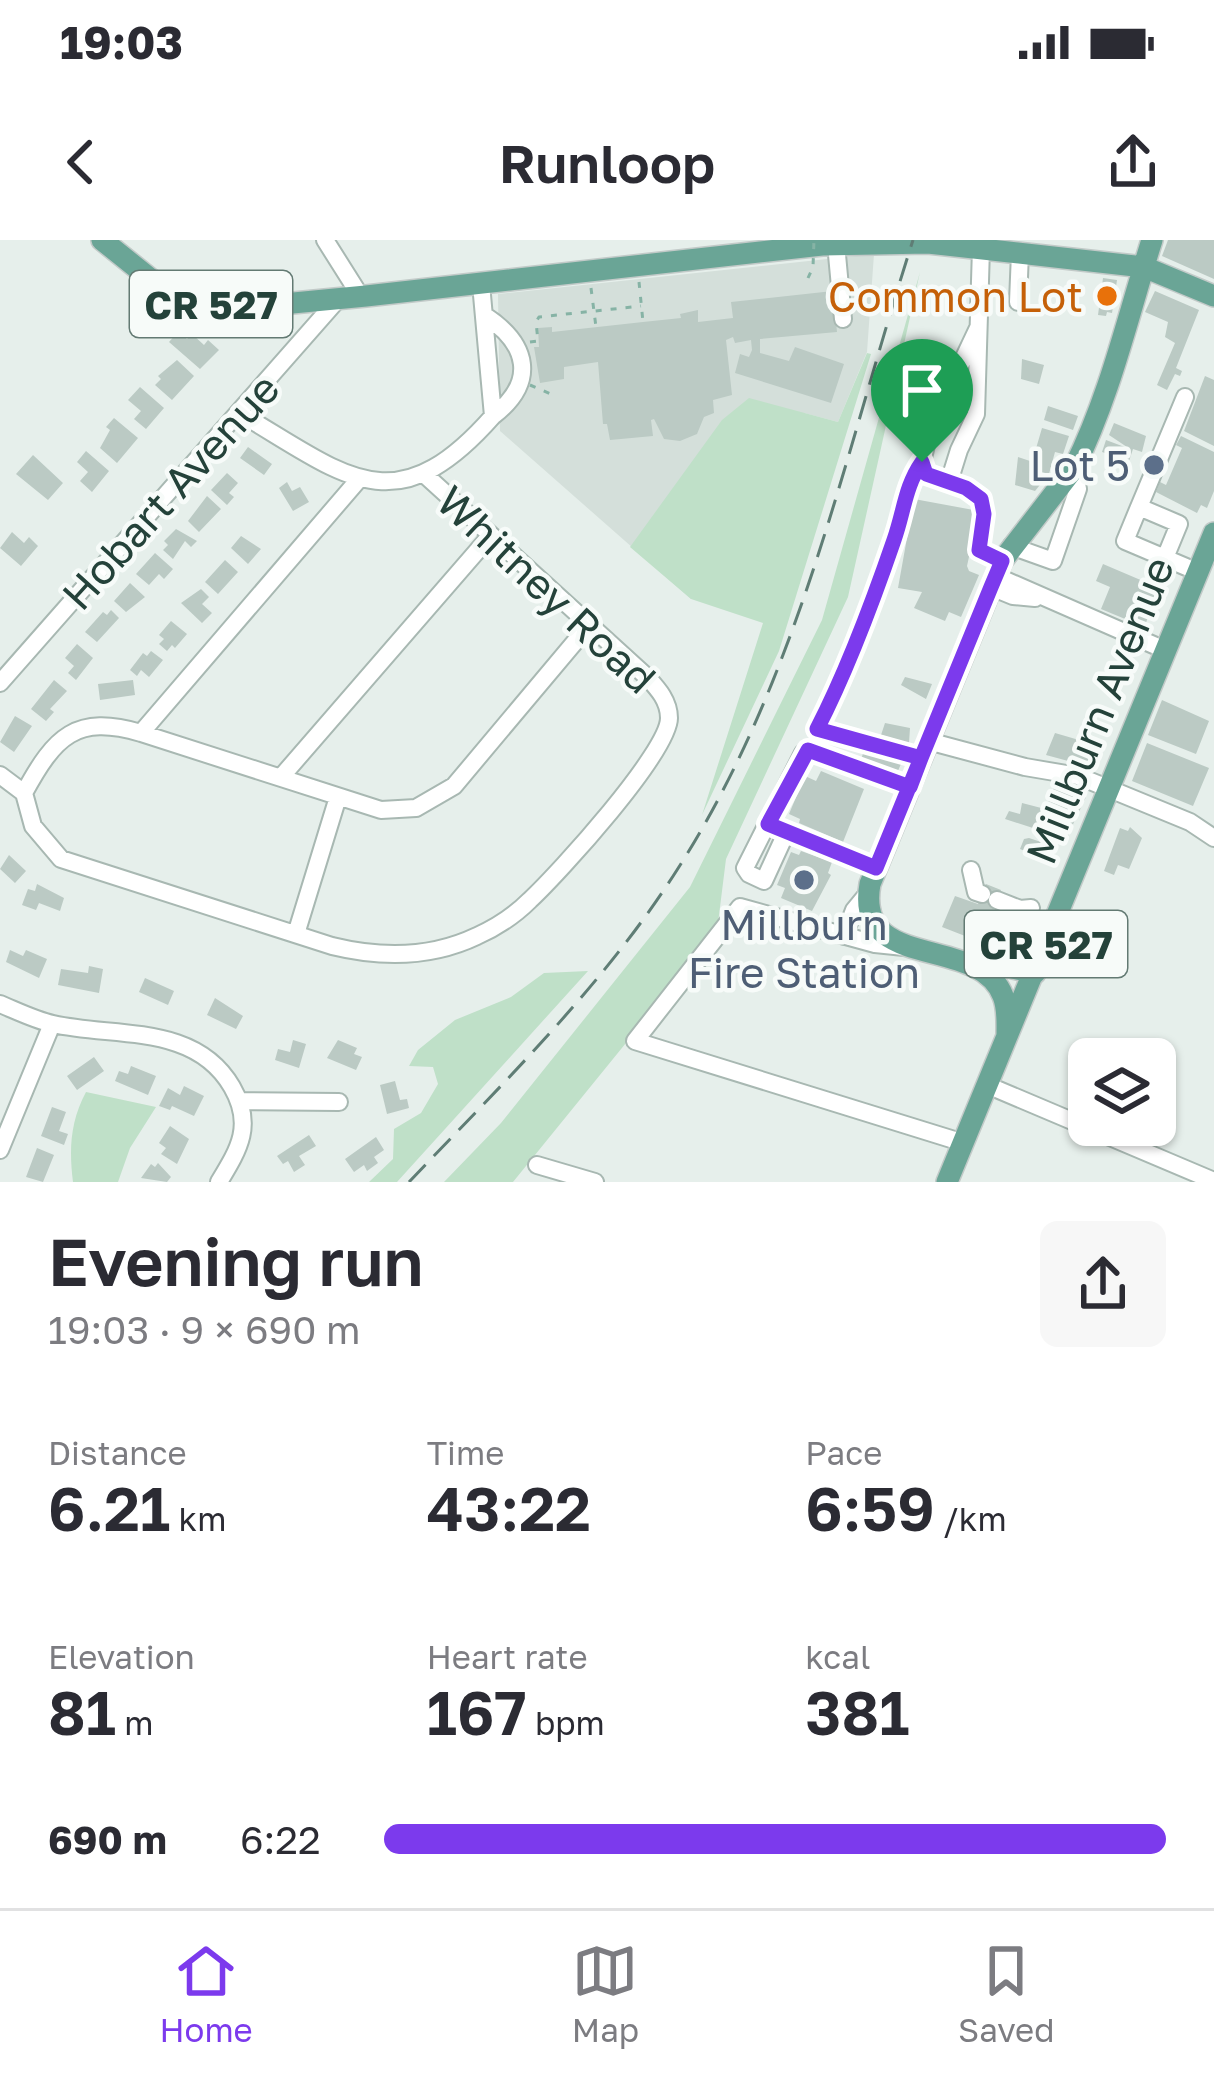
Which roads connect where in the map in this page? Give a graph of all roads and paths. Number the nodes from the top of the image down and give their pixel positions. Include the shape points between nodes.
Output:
1 (102, 240) edge
2 (325, 240) edge
3 (1152, 240) edge
4 (821, 242) edge
5 (768, 245) edge
6 (981, 248) junction
7 (1020, 253) junction
8 (1144, 268) junction
9 (808, 278) dead end
10 (590, 280) dead end
11 (481, 284) junction
12 (639, 285) dead end
13 (1214, 296) edge
14 (350, 297) junction
15 (1018, 302) dead end
16 (641, 306) junction
17 (594, 311) junction
18 (484, 315) junction
19 (843, 319) dead end
20 (643, 322) dead end
21 (596, 328) dead end
22 (978, 328) junction
23 (525, 342) dead end
24 (534, 386) dead end
25 (553, 395) dead end
26 (1185, 397) dead end
27 (241, 414) junction
28 (493, 416) junction
29 (922, 462) junction
30 (1074, 468) junction
31 (424, 474) junction
32 (360, 478) junction
33 (950, 482) junction
34 (1139, 507) junction
35 (1214, 533) edge
36 (490, 535) junction
37 (1165, 558) junction
38 (1000, 568) junction
39 (1198, 572) junction
40 (590, 624) junction
41 (1165, 650) junction
42 (0, 683) edge
43 (141, 733) junction
44 (925, 749) junction
45 (0, 775) edge
46 (282, 776) junction
47 (910, 787) junction
48 (1108, 789) junction
49 (24, 793) junction
50 (338, 797) junction
51 (768, 824) junction
52 (786, 833) junction
53 (1213, 834) edge
54 (876, 868) junction
55 (971, 870) dead end
56 (868, 893) junction
57 (1031, 908) dead end
58 (296, 934) junction
59 (844, 936) junction
60 (908, 947) junction
61 (972, 964) junction
62 (1035, 973) junction
63 (0, 1004) edge
64 (52, 1024) junction
65 (1007, 1034) junction
66 (986, 1085) junction
67 (239, 1101) junction
68 (339, 1102) dead end
69 (964, 1143) junction
70 (0, 1150) edge
71 (537, 1165) dead end
72 (1213, 1177) edge
73 (219, 1182) edge
74 (595, 1182) edge
75 (947, 1182) edge

1 - 14 main road, CR 527 via 163,289 218,306
2 - 14 street
3 - 8 main road
4 - 5 main road, CR 527
4 - 6 main road, CR 527
4 - 9 path, bridge
4 - 19 street
5 - 11 main road, CR 527
6 - 7 main road, CR 527
6 - 22 street
7 - 8 main road, CR 527
7 - 15 street
8 - 13 main road, CR 527
8 - 30 main road
10 - 17 path
11 - 14 main road, CR 527
11 - 18 street
12 - 16 path
14 - 27 street, Hobart Avenue
16 - 17 path
16 - 20 path
17 - 21 path
17 - 23 path via 536,318 538,341
18 - 28 street
18 - 28 street via 514,342 521,378 514,400
22 - 29 street via 960,366 942,379
22 - 33 street via 976,414
24 - 25 path
26 - 34 street
27 - 32 street, Whitney Road
27 - 42 street, Hobart Avenue
28 - 31 street via 456,456
29 - 33 street via 926,474
29 - 44 street via 817,729
30 - 38 main road
30 - 38 street via 1078,489 1053,561
31 - 32 street, Whitney Road
31 - 36 street, Whitney Road
32 - 43 street
33 - 38 street via 981,499 979,550
34 - 37 street via 1179,524
34 - 37 street via 1125,542
35 - 39 main road, Millburn Avenue / CR 527
36 - 40 street, Whitney Road
36 - 46 street
37 - 39 street
38 - 41 street via 1039,597
38 - 44 main road
39 - 41 main road, Millburn Avenue / CR 527
40 - 50 street via 440,797 398,811
40 - 58 street, Whitney Road via 660,691 669,718 651,761 543,887 494,927 436,950 374,954
41 - 48 main road, Millburn Avenue / CR 527
43 - 46 street
43 - 49 street via 82,726
44 - 47 main road
44 - 48 street via 1078,776
45 - 49 street, Whitney Road
46 - 50 street
47 - 51 street via 808,750
47 - 54 main road
48 - 53 street
48 - 62 main road, Millburn Avenue / CR 527
49 - 58 street, Whitney Road via 33,826 61,859
50 - 58 street
51 - 52 street
51 - 52 street via 748,874 764,881
52 - 54 street
54 - 56 main road
55 - 57 street via 976,892
56 - 59 street
56 - 60 main road, CR 527 via 880,929
59 - 60 street
59 - 69 street via 740,908 635,1041
60 - 61 main road, CR 527
61 - 62 main road
61 - 65 main road, CR 527 via 1002,991
62 - 65 main road, Millburn Avenue / CR 527
63 - 64 street
64 - 67 street via 179,1043 216,1066
64 - 70 street
65 - 66 main road, Millburn Avenue / CR 527
66 - 69 main road, Millburn Avenue / CR 527
66 - 72 street
67 - 68 street
67 - 73 street via 243,1142
69 - 75 main road, Millburn Avenue / CR 527
71 - 74 street

